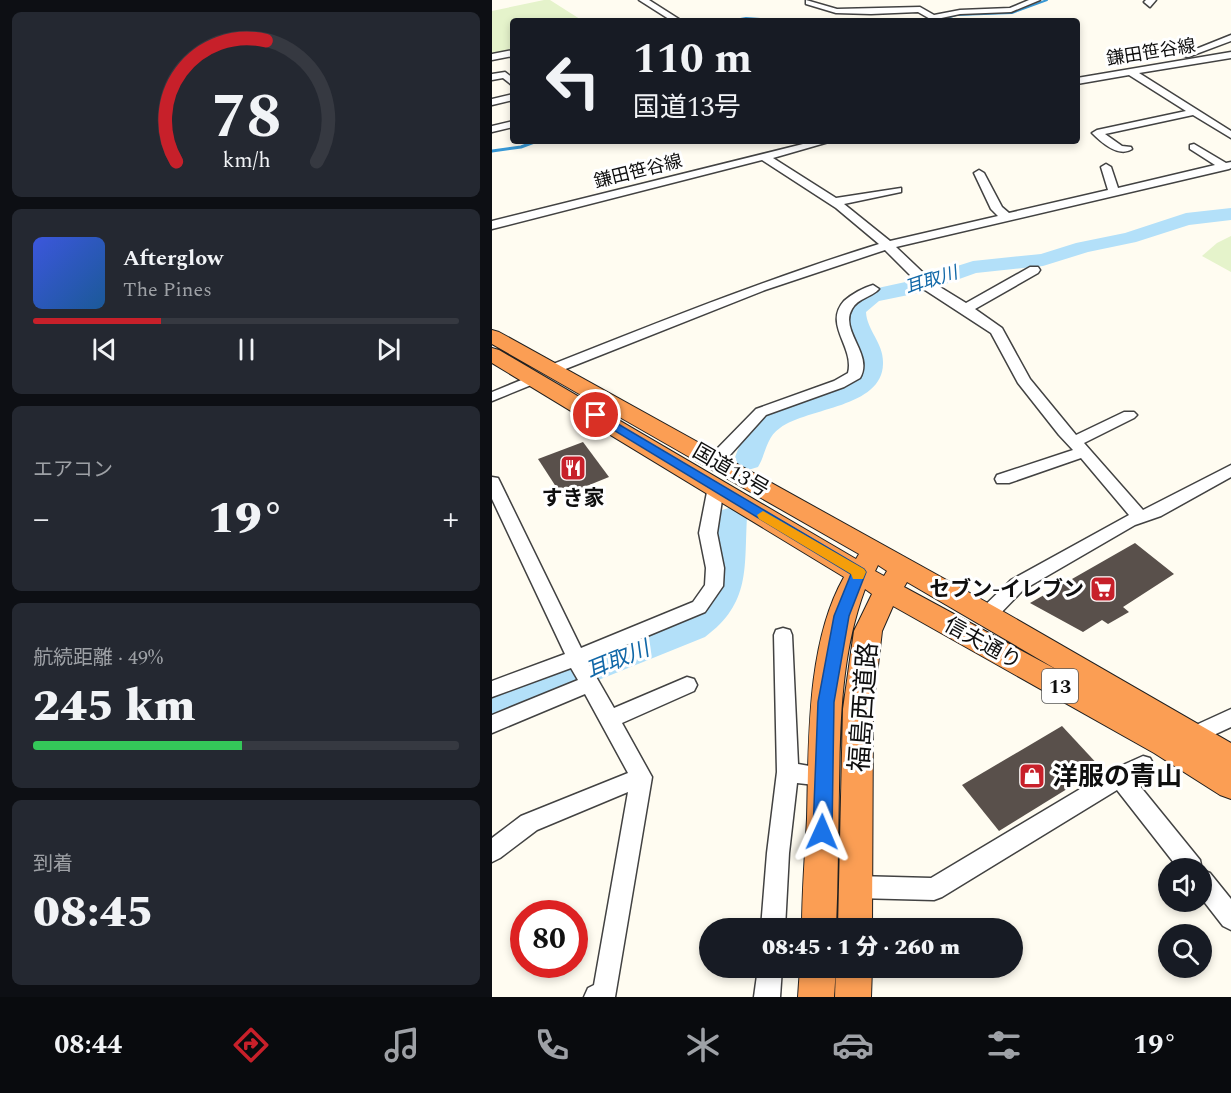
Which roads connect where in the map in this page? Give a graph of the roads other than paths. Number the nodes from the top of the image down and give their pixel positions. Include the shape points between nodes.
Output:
1 (643, 0) edge
2 (812, 0) edge
3 (1036, 0) edge
4 (669, 18) edge
5 (1231, 38) edge
6 (510, 54) edge
7 (1231, 56) edge
8 (492, 57) edge
9 (1166, 66) junction
10 (1130, 72) junction
11 (492, 77) edge
12 (510, 80) edge
13 (1080, 80) edge
14 (510, 98) edge
15 (492, 102) edge
16 (1194, 112) junction
17 (510, 125) edge
18 (492, 129) edge
19 (1231, 135) edge
20 (815, 144) edge
21 (1194, 147) dead end
22 (1127, 149) dead end
23 (764, 157) junction
24 (1228, 166) edge
25 (1106, 167) dead end
26 (979, 173) dead end
27 (897, 190) dead end
28 (1114, 193) junction
29 (834, 202) junction
30 (1007, 217) junction
31 (492, 225) edge
32 (887, 244) junction
33 (1034, 270) dead end
34 (873, 288) dead end
35 (966, 309) junction
36 (492, 336) edge
37 (492, 354) edge
38 (544, 374) junction
39 (492, 396) edge
40 (1129, 415) dead end
41 (1079, 447) junction
42 (715, 461) junction
43 (1231, 470) edge
44 (1003, 479) dead end
45 (492, 482) edge
46 (716, 487) junction
47 (1140, 517) junction
48 (867, 562) junction
49 (896, 579) junction
50 (987, 615) junction
51 (783, 635) dead end
52 (583, 671) junction
53 (687, 685) dead end
54 (492, 689) edge
55 (1231, 718) edge
56 (608, 720) junction
57 (492, 724) edge
58 (1192, 736) junction
59 (1231, 759) edge
60 (1143, 765) dead end
61 (788, 772) junction
62 (642, 777) junction
63 (824, 777) junction
64 (1120, 777) junction
65 (1231, 785) edge
66 (492, 851) edge
67 (1184, 858) edge
68 (856, 887) junction
69 (1212, 894) edge
70 (773, 918) edge
71 (819, 918) edge
72 (855, 918) edge
73 (1231, 918) edge
74 (769, 978) edge
75 (817, 978) edge
76 (854, 978) edge
77 (597, 997) edge
78 (767, 997) edge
79 (816, 997) edge
80 (854, 997) edge

1 - 4 street
2 - 3 street via 809,3 836,11 916,9 932,18 960,12 1011,10
5 - 9 street via 1173,59
6 - 8 street
7 - 9 street, 鎌田笹谷線
9 - 10 street, 鎌田笹谷線
10 - 13 street, 鎌田笹谷線
10 - 16 street
11 - 12 street via 505,75
14 - 15 street
16 - 19 street
16 - 22 street via 1097,133
17 - 18 street
20 - 23 street, 鎌田笹谷線
21 - 24 street
23 - 29 street
23 - 31 street, 鎌田笹谷線
24 - 28 street
25 - 28 street
26 - 30 street via 998,209
27 - 29 street
28 - 30 street
29 - 32 street
30 - 32 street
32 - 35 street via 926,283
32 - 38 street via 793,274
33 - 35 street
34 - 42 street via 855,297 844,310 847,336 858,365 855,375 833,387 761,412
35 - 41 street via 997,331 1023,380
36 - 38 highway, 国道13号 / 13
37 - 38 highway, 国道13号 / 13
38 - 39 street
38 - 42 highway, 国道13号 / 13
38 - 46 highway, 国道13号 / 13
40 - 41 street
41 - 44 street
41 - 47 street
42 - 48 highway, 国道13号 / 13
43 - 47 street
45 - 52 street
46 - 48 highway, 国道13号 / 13
46 - 52 street via 708,533 715,575 709,596 686,614 624,640
47 - 50 street via 1017,585
48 - 49 highway, 信夫通り / 13
48 - 63 highway, 福島西道路 via 842,616 826,702
49 - 50 highway, 信夫通り / 13
49 - 65 highway, 信夫通り / 13
49 - 68 highway, 福島西道路 via 868,632 858,709
50 - 58 highway, 信夫通り / 13
51 - 61 street
52 - 54 street
52 - 56 street
52 - 57 street
53 - 56 street
55 - 58 street
56 - 62 street
58 - 59 highway, 信夫通り / 13
60 - 64 street
61 - 63 street
61 - 70 street
62 - 66 street via 529,823
62 - 77 street via 605,992
63 - 71 highway, 福島西道路
64 - 67 street
64 - 68 street via 934,889
68 - 72 highway, 福島西道路
69 - 73 street
74 - 78 street
75 - 79 highway
76 - 80 highway

